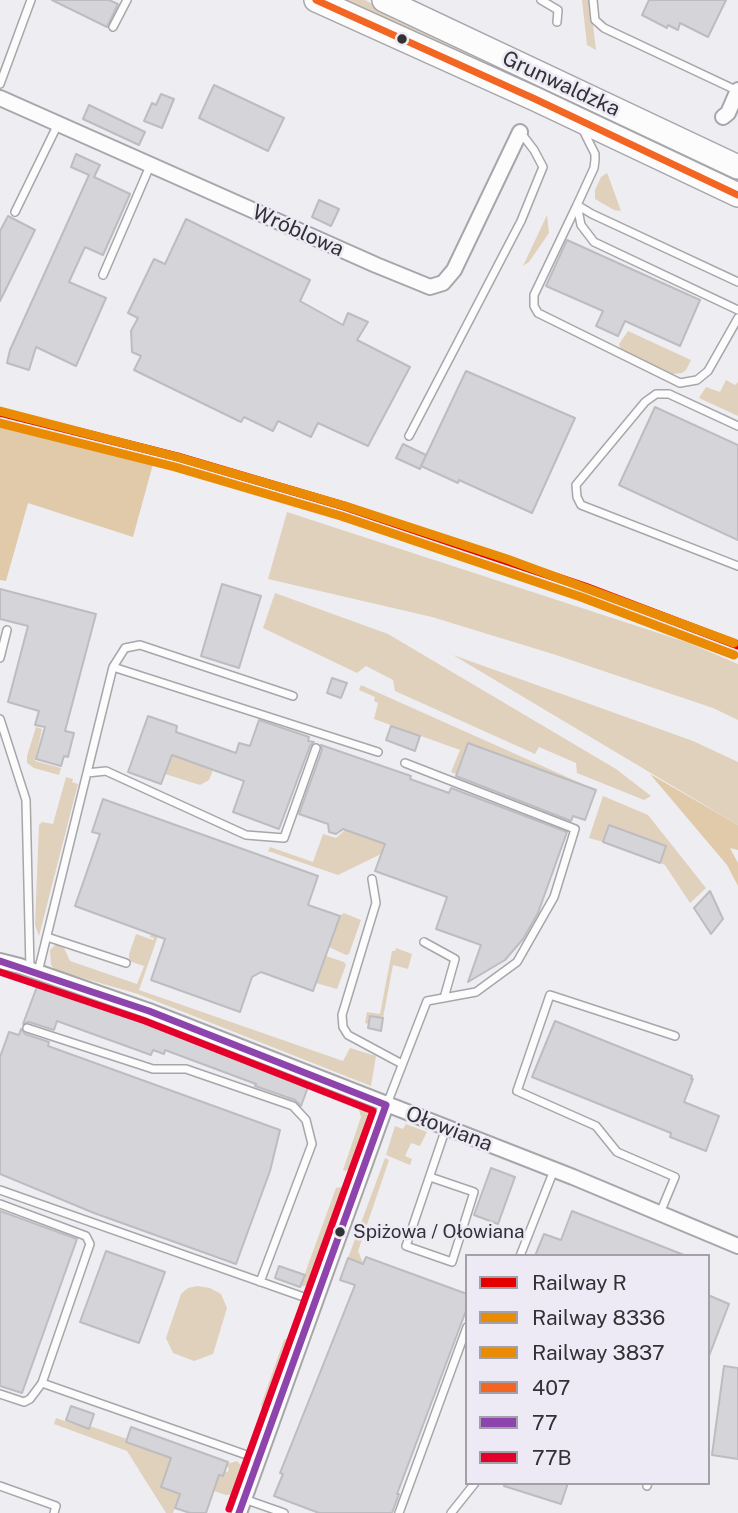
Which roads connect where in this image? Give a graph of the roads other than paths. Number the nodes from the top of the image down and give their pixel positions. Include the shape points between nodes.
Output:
1 (31, 0) edge
2 (127, 0) edge
3 (316, 0) edge
4 (384, 0) edge
5 (541, 0) edge
6 (593, 0) edge
7 (557, 22) dead end
8 (113, 26) dead end
9 (0, 85) edge
10 (738, 90) edge
11 (0, 98) edge
12 (571, 116) junction
13 (723, 117) dead end
14 (58, 124) junction
15 (520, 132) joint
16 (150, 166) junction
17 (738, 167) edge
18 (738, 195) edge
19 (577, 205) junction
20 (15, 212) dead end
21 (103, 275) dead end
22 (738, 282) edge
23 (738, 310) edge
24 (738, 318) edge
25 (738, 426) edge
26 (409, 436) dead end
27 (738, 566) edge
28 (7, 630) dead end
29 (0, 658) edge
30 (113, 667) junction
31 (293, 696) dead end
32 (0, 719) edge
33 (316, 748) dead end
34 (378, 752) dead end
35 (405, 764) dead end
36 (87, 773) junction
37 (372, 879) dead end
38 (47, 937) junction
39 (424, 942) dead end
40 (0, 961) edge
41 (126, 963) dead end
42 (34, 971) junction
43 (444, 998) junction
44 (27, 1028) dead end
45 (675, 1036) dead end
46 (402, 1064) junction
47 (386, 1105) junction
48 (446, 1128) junction
49 (554, 1170) junction
50 (430, 1177) junction
51 (0, 1190) edge
52 (0, 1204) edge
53 (660, 1213) junction
54 (738, 1246) edge
55 (521, 1254) edge
56 (260, 1282) junction
57 (315, 1301) junction
58 (465, 1332) edge
59 (42, 1383) junction
60 (0, 1394) edge
61 (258, 1459) junction
62 (473, 1485) edge
63 (0, 1486) edge
64 (242, 1506) edge
65 (54, 1513) edge
66 (284, 1513) edge
67 (399, 1513) edge
68 (451, 1513) edge

1 - 9 lane
2 - 8 lane
3 - 12 main road, Grunwaldzka
4 - 17 main road, Grunwaldzka
5 - 7 lane via 558,9
6 - 10 lane via 595,20 604,28
10 - 13 street
11 - 14 street, Wróblowa
12 - 18 main road, Grunwaldzka
12 - 19 lane via 586,133 595,160
14 - 16 street, Wróblowa
14 - 20 lane
15 - 16 street, Wróblowa via 454,270 443,283 430,287
15 - 26 lane via 543,167 521,221
16 - 21 lane
19 - 22 lane
19 - 23 lane via 581,225 594,242
19 - 24 lane via 534,295 538,313 680,383 697,380 708,371
25 - 27 lane via 669,394 656,394 576,485 581,505
28 - 29 lane
30 - 31 lane via 125,648 140,645
30 - 34 lane
30 - 36 lane
32 - 42 lane via 26,800
33 - 36 lane via 284,838 246,835 106,771
35 - 43 lane via 575,829 554,897 517,962 476,992
36 - 38 lane
37 - 46 lane via 376,903 342,1015 343,1027 348,1035
38 - 41 lane
38 - 42 lane
39 - 43 lane via 455,959
40 - 42 street, Ołowiana
42 - 47 street, Ołowiana via 149,1011
43 - 46 lane via 427,1001
44 - 56 lane via 153,1069 186,1069 293,1106 306,1120 312,1144
45 - 53 lane via 550,995 517,1091 596,1126 617,1152 675,1177
46 - 47 lane
47 - 48 street, Ołowiana
47 - 57 street
48 - 49 street, Ołowiana
48 - 50 lane
49 - 53 street, Ołowiana
49 - 55 lane
50 - 50 lane via 406,1247 452,1262 474,1192
51 - 56 lane
52 - 59 lane via 86,1236 90,1244
53 - 54 street, Ołowiana
56 - 57 lane
57 - 61 street
58 - 67 lane
59 - 60 lane via 24,1402
59 - 61 lane
61 - 64 street
62 - 68 lane
63 - 65 lane via 56,1506
64 - 66 lane

